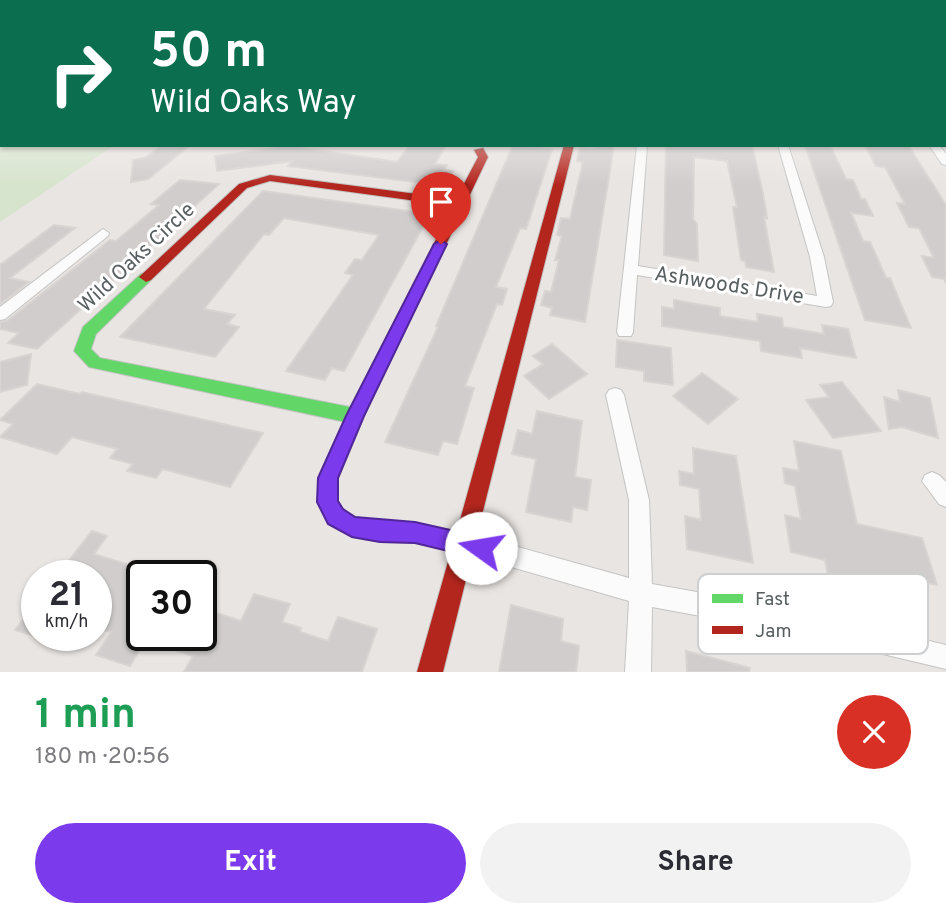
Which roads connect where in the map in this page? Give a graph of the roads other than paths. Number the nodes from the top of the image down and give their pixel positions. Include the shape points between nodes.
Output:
1 (568, 147) edge
2 (642, 147) edge
3 (784, 147) edge
4 (935, 147) edge
5 (479, 150) dead end
6 (946, 162) edge
7 (461, 203) junction
8 (103, 233) dead end
9 (632, 270) junction
10 (0, 315) edge
11 (625, 332) dead end
12 (615, 395) dead end
13 (355, 416) junction
14 (932, 481) dead end
15 (946, 497) edge
16 (464, 543) junction
17 (641, 593) junction
18 (698, 604) edge
19 (928, 653) edge
20 (946, 657) edge
21 (430, 672) edge
22 (638, 672) edge

1 - 16 street
2 - 9 street
3 - 9 street, Ashwoods Drive via 826,302
4 - 6 street
5 - 7 street via 483,157
7 - 13 street
7 - 13 street, Wild Oaks Circle via 270,178 243,186 89,331 82,351 95,363
8 - 10 street
9 - 11 street
12 - 17 street via 639,500
13 - 16 street via 328,478 327,502 335,516 352,527
14 - 15 street
16 - 17 street
16 - 21 street
17 - 18 street
17 - 22 street
19 - 20 street

